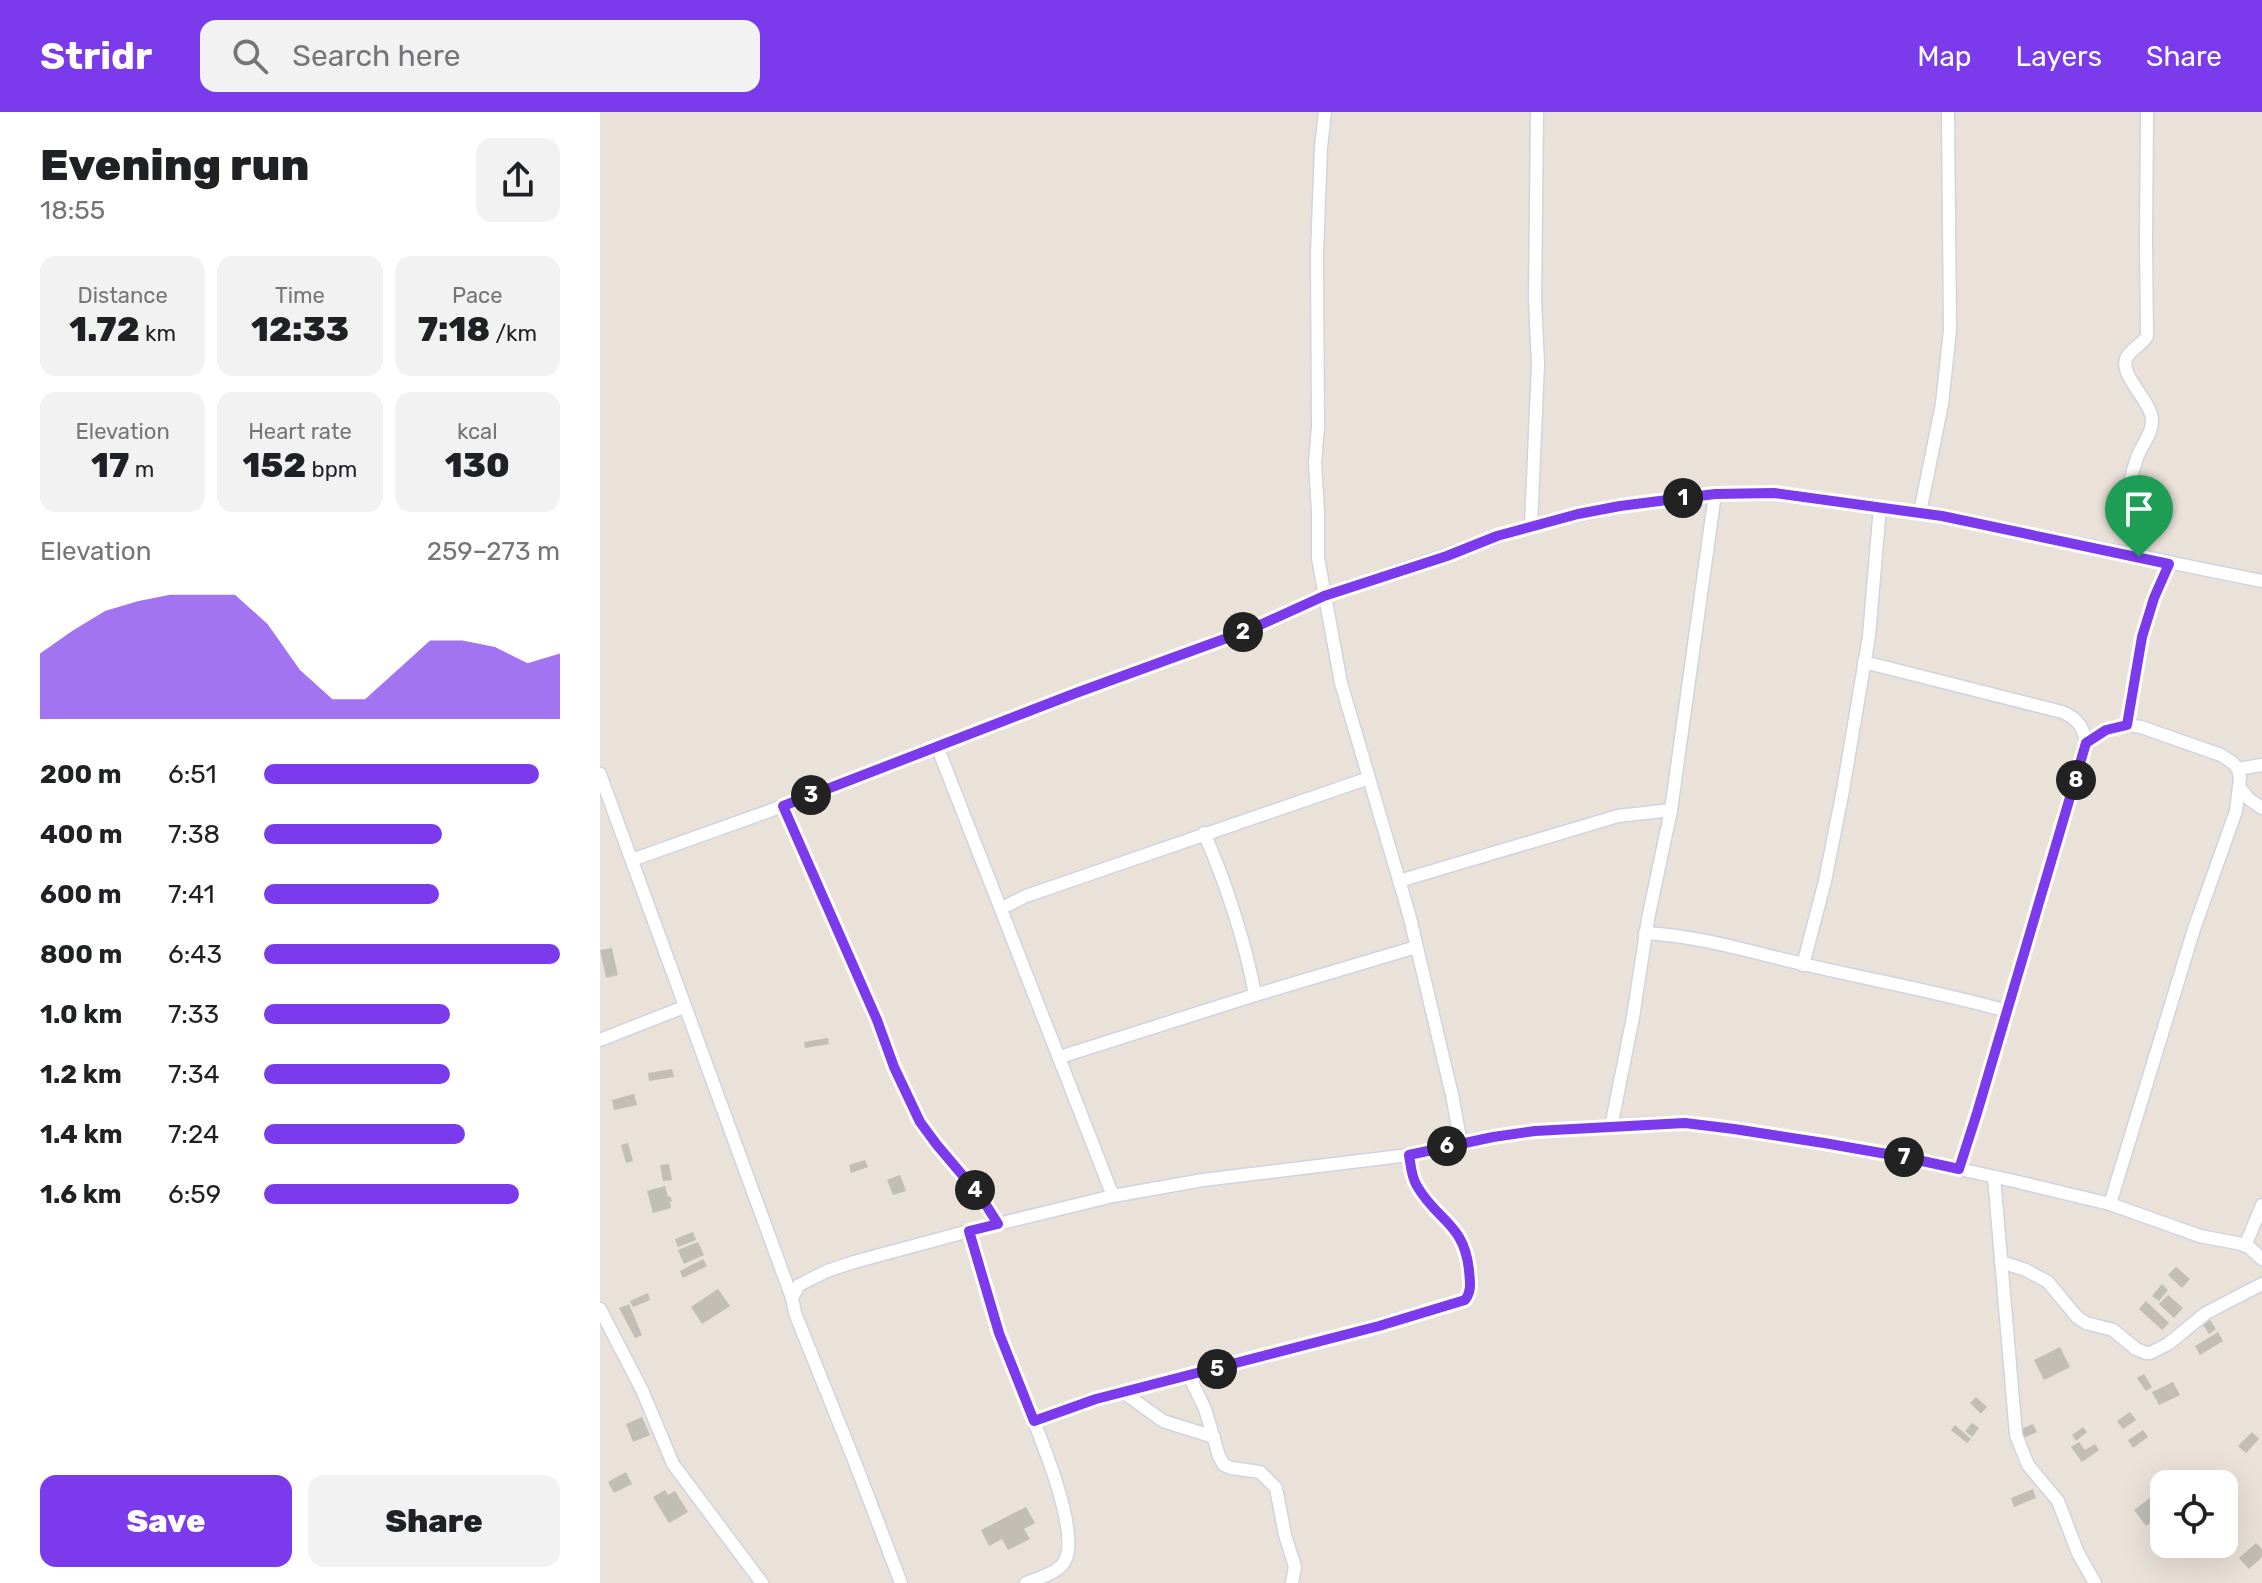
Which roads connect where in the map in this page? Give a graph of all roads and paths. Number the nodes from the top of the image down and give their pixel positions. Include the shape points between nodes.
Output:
1 (1325, 112) edge
2 (1537, 112) edge
3 (1948, 112) edge
4 (2147, 112) edge
5 (1715, 494) junction
6 (1880, 507) junction
7 (1920, 512) junction
8 (1531, 526) junction
9 (2139, 557) junction
10 (2169, 564) junction
11 (2262, 581) edge
12 (1324, 596) junction
13 (1864, 662) junction
14 (2127, 725) junction
15 (2086, 743) junction
16 (937, 746) junction
17 (2262, 765) edge
18 (2238, 769) junction
19 (600, 774) edge
20 (1369, 778) junction
21 (2240, 788) junction
22 (783, 806) junction
23 (2262, 808) edge
24 (1671, 810) junction
25 (1204, 833) junction
26 (632, 860) junction
27 (1399, 881) junction
28 (1002, 908) junction
29 (1645, 933) junction
30 (1416, 947) junction
31 (1803, 965) junction
32 (1255, 995) junction
33 (684, 1007) junction
34 (2007, 1011) junction
35 (600, 1040) edge
36 (1060, 1057) junction
37 (1611, 1127) junction
38 (1461, 1143) junction
39 (1409, 1155) junction
40 (1959, 1169) junction
41 (1994, 1177) junction
42 (1113, 1196) junction
43 (2110, 1204) junction
44 (2262, 1205) edge
45 (998, 1224) junction
46 (969, 1231) junction
47 (2245, 1246) junction
48 (2262, 1259) edge
49 (2001, 1262) junction
50 (2262, 1284) edge
51 (792, 1298) junction
52 (600, 1309) edge
53 (1189, 1376) junction
54 (1123, 1392) junction
55 (1034, 1421) junction
56 (1214, 1437) junction
57 (1060, 1568) junction
58 (762, 1583) edge
59 (901, 1583) edge
60 (1026, 1583) edge
61 (1065, 1583) edge
62 (1292, 1583) edge
63 (2095, 1583) edge

1 - 12 street via 1318,195 1315,463
2 - 8 street via 1538,364
3 - 7 street via 1949,342
4 - 9 street via 2147,336 2126,360 2152,415 2133,468 2126,519
5 - 6 street via 1774,493
5 - 8 street via 1620,506
5 - 24 street
6 - 7 street
6 - 13 street
7 - 9 street
8 - 12 street
9 - 10 street
10 - 11 street
10 - 14 street via 2142,637
12 - 16 street via 1249,630
12 - 20 street via 1341,683
13 - 15 street via 2062,712 2077,720
13 - 31 street via 1825,881
14 - 15 street
14 - 18 street via 2221,755
15 - 34 street
16 - 22 street
16 - 28 street
17 - 18 street
18 - 21 street
19 - 26 street
20 - 25 street
20 - 27 street
21 - 23 street
21 - 43 street
22 - 26 street
22 - 45 street via 920,1122
24 - 27 street via 1618,816
24 - 29 street
25 - 28 street
25 - 32 street
26 - 33 street
27 - 30 street
28 - 36 street
29 - 31 street via 1701,939
29 - 37 street
30 - 32 street
30 - 38 street
31 - 34 street
32 - 36 street
33 - 35 street
33 - 51 street
34 - 40 street
36 - 42 street
37 - 38 street via 1535,1131
37 - 40 street via 1712,1126
38 - 39 street
39 - 42 street
39 - 53 street via 1418,1188 1461,1238 1471,1286 1468,1297
40 - 41 street
41 - 43 street
41 - 49 street
42 - 45 street
43 - 47 street
44 - 47 street
45 - 46 street
46 - 51 street via 827,1271 799,1285
46 - 55 street via 999,1333
47 - 48 street
49 - 50 street via 2048,1282 2077,1317 2113,1330 2146,1353
49 - 63 street via 2018,1443 2028,1465 2058,1501
51 - 59 street
52 - 58 street via 673,1464
53 - 54 street
53 - 56 street
54 - 55 street
54 - 56 street via 1163,1421
55 - 57 street via 1064,1510 1069,1540
56 - 62 street via 1224,1465 1260,1472 1276,1488 1295,1567
57 - 60 street
57 - 61 street

